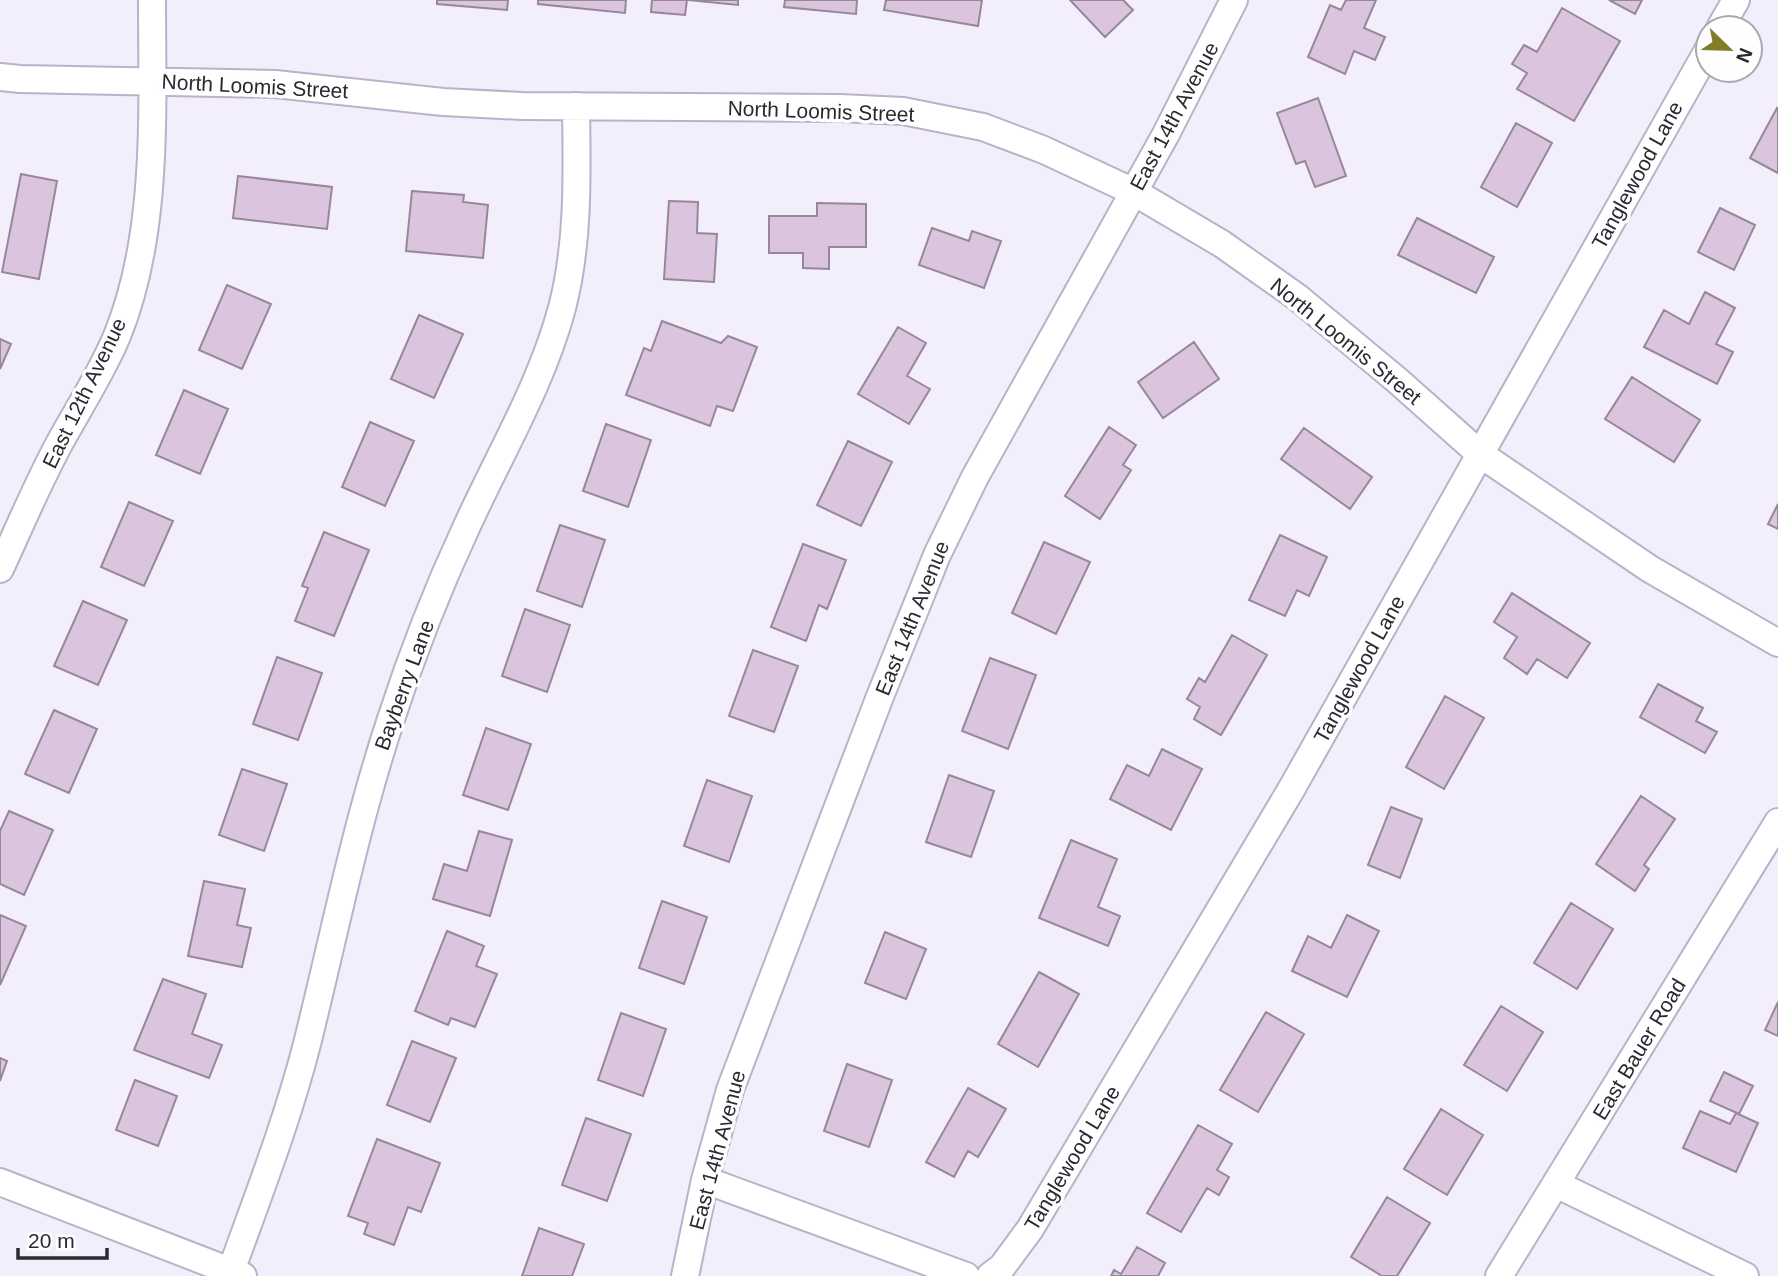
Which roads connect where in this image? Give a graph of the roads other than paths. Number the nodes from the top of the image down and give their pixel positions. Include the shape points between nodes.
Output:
1 (152, 0) edge
2 (1234, 0) edge
3 (1694, 75) edge
4 (0, 77) edge
5 (151, 81) junction
6 (576, 106) junction
7 (1134, 192) junction
8 (1480, 454) junction
9 (0, 569) edge
10 (1778, 643) edge
11 (1778, 822) edge
12 (705, 1180) junction
13 (0, 1182) edge
14 (1556, 1184) junction
15 (237, 1274) edge
16 (685, 1276) edge
17 (966, 1276) edge
18 (990, 1276) edge
19 (1500, 1276) edge
20 (1745, 1276) edge

1 - 5 street, East 12th Avenue
2 - 7 street, East 14th Avenue
3 - 8 street, Tanglewood Lane
4 - 5 street, North Loomis Street
5 - 6 street, North Loomis Street via 275,84 443,102
5 - 9 street, East 12th Avenue via 147,204 130,297 116,338
6 - 7 street, North Loomis Street via 840,108 925,114 982,127
6 - 15 street, Bayberry Lane via 577,174 570,264 549,351 465,529 404,678 362,810 307,1044
7 - 8 street, North Loomis Street via 1222,244 1297,297
7 - 12 street, East 14th Avenue via 975,477 937,555 730,1090
8 - 10 street, North Loomis Street via 1650,569
8 - 18 street, Tanglewood Lane via 1151,1028 1030,1229
11 - 14 street, East Bauer Road
12 - 16 street, East 14th Avenue
12 - 17 street
13 - 15 street
14 - 19 street, East Bauer Road
14 - 20 street

